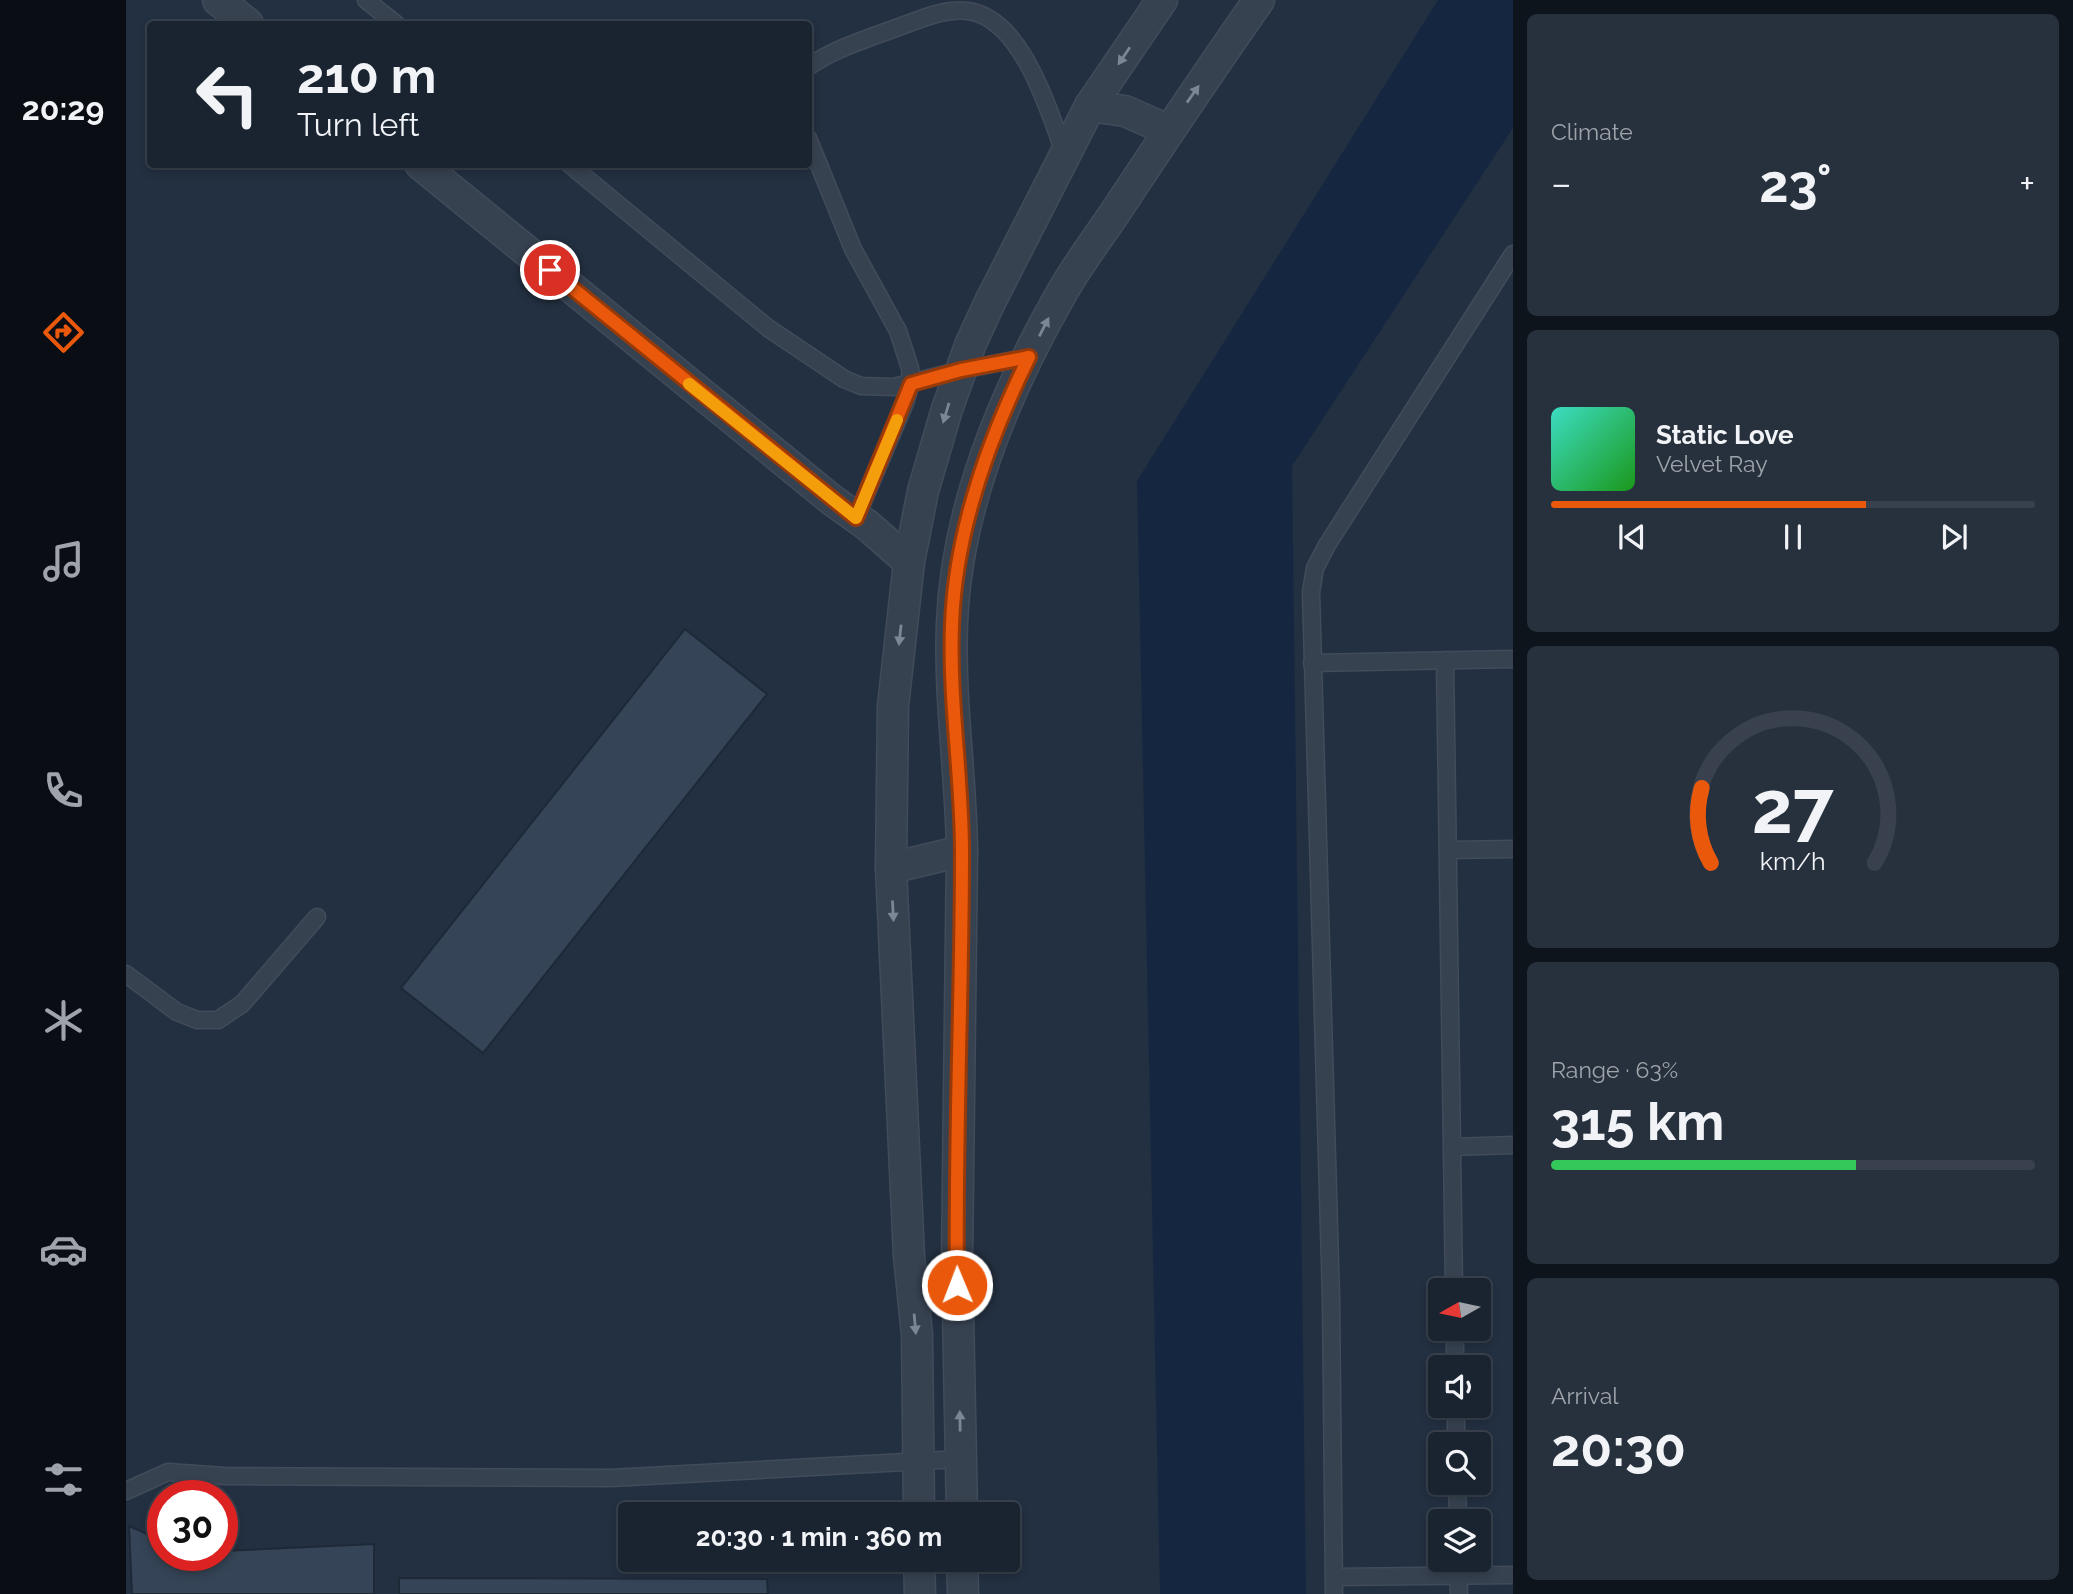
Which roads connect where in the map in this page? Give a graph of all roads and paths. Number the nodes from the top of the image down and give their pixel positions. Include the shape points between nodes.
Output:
1 (218, 0) edge
2 (366, 0) edge
3 (1162, 0) edge
4 (1259, 0) edge
5 (244, 21) edge
6 (392, 21) edge
7 (812, 65) edge
8 (1090, 106) junction
9 (1168, 131) junction
10 (812, 148) edge
11 (1065, 155) junction
12 (425, 168) edge
13 (574, 168) edge
14 (1513, 254) edge
15 (1029, 357) junction
16 (961, 370) junction
17 (911, 384) junction
18 (856, 518) junction
19 (909, 562) junction
20 (1513, 659) edge
21 (1446, 660) junction
22 (1312, 663) junction
23 (1513, 849) edge
24 (1449, 850) junction
25 (962, 851) junction
26 (891, 868) junction
27 (317, 917) dead end
28 (126, 974) edge
29 (1513, 1145) edge
30 (1452, 1147) junction
31 (1454, 1278) edge
32 (961, 1459) junction
33 (918, 1460) junction
34 (126, 1490) edge
35 (919, 1502) edge
36 (962, 1502) edge
37 (919, 1572) edge
38 (962, 1572) edge
39 (1458, 1572) edge
40 (1458, 1576) junction
41 (1513, 1576) edge
42 (1334, 1577) junction
43 (920, 1594) edge
44 (963, 1594) edge
45 (1335, 1594) edge
46 (1458, 1594) edge

1 - 5 street
2 - 6 lane
3 -> 8 street
9 -> 4 street
7 - 11 lane via 925,17 970,11 991,20 1031,66
8 - 9 street via 1125,111
8 - 11 street
15 -> 9 street via 1061,293
10 - 17 lane via 853,250 898,331
11 - 16 street via 989,302
12 - 18 street
13 - 17 lane via 768,328 844,379 861,386
14 - 22 lane via 1315,568
15 - 16 lane
15 - 25 street via 986,456 963,536 952,622
16 - 17 lane
16 -> 19 street via 923,491
17 - 18 lane
18 - 19 street
19 -> 26 street via 893,706
20 - 21 lane
21 - 22 lane
21 - 24 lane
22 - 42 lane via 1331,1299
23 - 24 lane
24 - 30 lane
25 - 26 street
32 -> 25 street via 957,1260
26 -> 33 street via 916,1335
27 - 28 lane via 242,1004 218,1020 197,1020 177,1012
29 - 30 lane
30 - 31 lane
32 - 33 lane
32 - 36 street
33 - 34 lane via 611,1478 168,1472
33 - 35 street
37 - 43 street
38 - 44 street
39 - 40 lane
40 - 41 lane
40 - 42 lane
40 - 46 lane
42 - 45 lane

